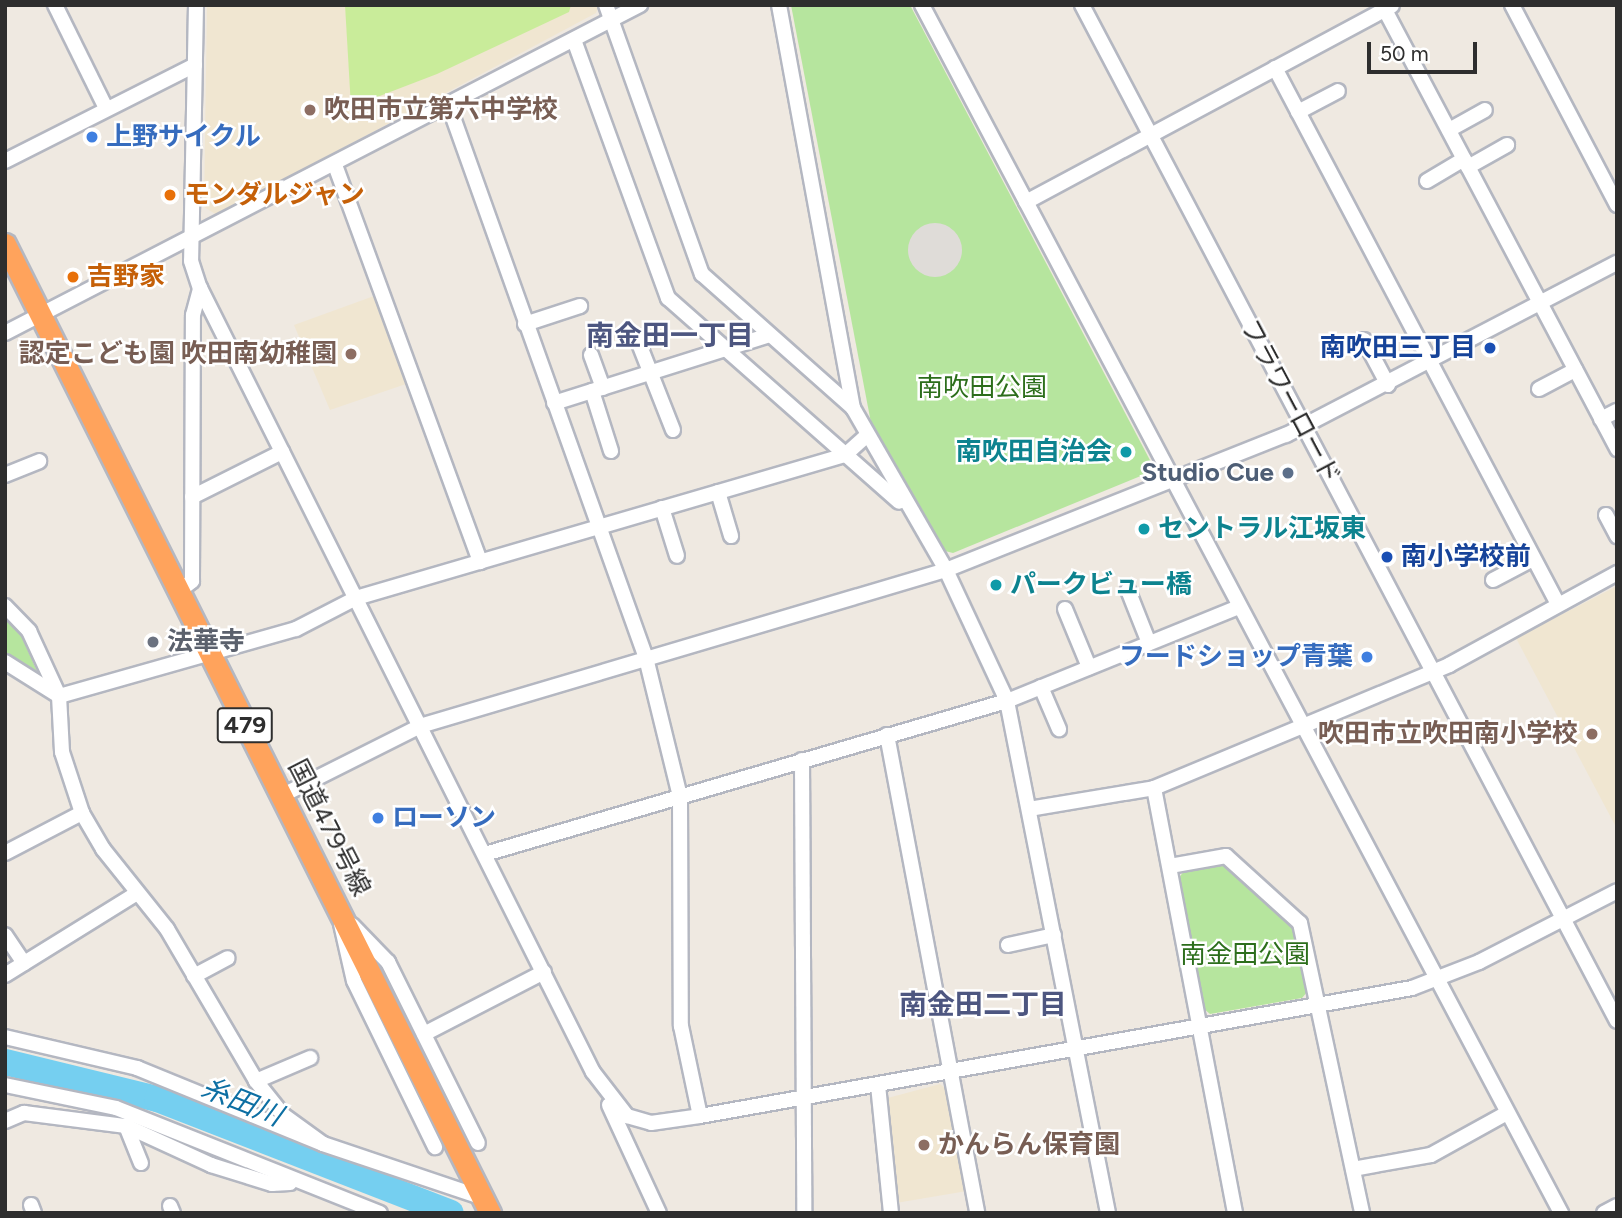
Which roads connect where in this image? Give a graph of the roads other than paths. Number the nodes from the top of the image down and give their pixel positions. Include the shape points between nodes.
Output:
1 (55, 5) edge
2 (197, 5) edge
3 (606, 5) edge
4 (640, 5) edge
5 (779, 5) edge
6 (922, 5) edge
7 (1082, 5) edge
8 (1512, 5) edge
9 (1389, 7) edge
10 (611, 20) junction
11 (574, 40) junction
12 (195, 65) junction
13 (1275, 68) junction
14 (1338, 91) dead end
15 (449, 106) junction
16 (106, 108) junction
17 (1485, 110) dead end
18 (1298, 112) junction
19 (1449, 130) junction
20 (1151, 134) junction
21 (1507, 145) dead end
22 (5, 161) edge
23 (1466, 163) junction
24 (335, 165) junction
25 (1427, 181) dead end
26 (1026, 202) junction
27 (1617, 205) edge
28 (193, 238) junction
29 (5, 244) edge
30 (1617, 263) edge
31 (201, 288) junction
32 (1539, 304) junction
33 (580, 306) dead end
34 (42, 317) junction
35 (526, 324) junction
36 (5, 332) edge
37 (770, 335) junction
38 (636, 336) dead end
39 (1364, 340) dead end
40 (726, 350) junction
41 (591, 355) dead end
42 (1429, 362) junction
43 (1575, 370) junction
44 (653, 373) junction
45 (1388, 385) junction
46 (597, 389) junction
47 (1539, 389) dead end
48 (554, 403) junction
49 (853, 408) junction
50 (1617, 411) edge
51 (1601, 419) junction
52 (1303, 428) junction
53 (673, 430) dead end
54 (866, 436) junction
55 (1617, 449) edge
56 (611, 451) dead end
57 (282, 452) junction
58 (845, 455) junction
59 (39, 461) dead end
60 (5, 475) edge
61 (1173, 480) junction
62 (718, 492) junction
63 (192, 497) junction
64 (662, 508) junction
65 (909, 510) junction
66 (1606, 515) dead end
67 (598, 527) junction
68 (731, 536) dead end
69 (1617, 536) edge
70 (677, 556) dead end
71 (1534, 559) junction
72 (480, 562) junction
73 (946, 570) junction
74 (1617, 573) edge
75 (1493, 580) dead end
76 (1128, 590) dead end
77 (178, 592) junction
78 (356, 598) junction
79 (1558, 604) junction
80 (5, 606) edge
81 (1238, 607) junction
82 (1065, 609) dead end
83 (1149, 643) junction
84 (210, 654) junction
85 (646, 658) junction
86 (5, 662) edge
87 (1089, 667) junction
88 (1433, 671) junction
89 (1041, 687) junction
90 (59, 696) junction
91 (1007, 701) junction
92 (420, 726) junction
93 (1301, 726) junction
94 (1059, 729) dead end
95 (887, 735) junction
96 (802, 760) junction
97 (1154, 788) junction
98 (281, 796) junction
99 (680, 796) junction
100 (1029, 809) junction
101 (82, 813) junction
102 (5, 853) edge
103 (485, 855) junction
104 (1170, 866) junction
105 (1617, 891) edge
106 (134, 895) junction
107 (340, 913) junction
108 (1564, 919) junction
109 (5, 935) edge
110 (1054, 935) junction
111 (1007, 945) dead end
112 (228, 958) dead end
113 (24, 963) junction
114 (544, 972) junction
115 (5, 975) edge
116 (194, 976) junction
117 (1435, 979) junction
118 (1318, 1007) junction
119 (1617, 1021) edge
120 (1201, 1026) junction
121 (424, 1034) junction
122 (5, 1037) edge
123 (1076, 1048) junction
124 (310, 1058) dead end
125 (593, 1072) junction
126 (951, 1072) junction
127 (256, 1081) junction
128 (5, 1085) edge
129 (878, 1086) junction
130 (804, 1099) junction
131 (1507, 1113) junction
132 (700, 1116) junction
133 (5, 1122) edge
134 (126, 1126) junction
135 (478, 1143) dead end
136 (323, 1144) junction
137 (435, 1147) dead end
138 (141, 1163) dead end
139 (1353, 1169) junction
140 (295, 1183) junction
141 (486, 1205) edge
142 (1617, 1206) edge
143 (380, 1213) edge
144 (660, 1213) edge
145 (804, 1213) edge
146 (891, 1213) edge
147 (978, 1213) edge
148 (1108, 1213) edge
149 (1235, 1213) edge
150 (1362, 1213) edge
151 (1561, 1213) edge
152 (1604, 1213) edge

1 - 16 street
2 - 12 street
3 - 10 street
4 - 10 street
5 - 49 street
6 - 26 street
7 - 20 street, フラワーロード
8 - 27 street
9 - 13 street
9 - 19 street
10 - 11 street
10 - 37 street via 702,274
11 - 15 street
11 - 40 street via 668,298
12 - 16 street
12 - 28 street
13 - 18 street
13 - 20 street
14 - 18 street
15 - 24 street
15 - 35 street
16 - 22 street
17 - 19 street
18 - 42 street
19 - 23 street
20 - 26 street
20 - 52 street, フラワーロード
21 - 23 street
23 - 25 street
23 - 32 street
24 - 28 street
24 - 72 street
26 - 61 street
28 - 31 street via 191,261
28 - 34 street
29 - 34 highway, 国道479号線 / 479
30 - 32 street
31 - 57 street
31 - 63 street via 193,315
32 - 42 street
32 - 43 street
33 - 35 street
34 - 36 street
34 - 77 highway, 国道479号線 / 479
35 - 48 street
37 - 40 street
37 - 49 street
38 - 44 street
39 - 45 street
40 - 44 street
40 - 58 street
41 - 46 street
42 - 45 street
42 - 71 street
43 - 47 street
43 - 51 street
44 - 46 street
44 - 53 street
45 - 52 street
46 - 48 street
46 - 56 street
48 - 67 street
49 - 54 street
50 - 51 street
51 - 55 street
52 - 61 street
52 - 88 street, フラワーロード
54 - 58 street
54 - 65 street
57 - 63 street
57 - 78 street
58 - 62 street
58 - 65 street
59 - 60 street
61 - 73 street
61 - 81 street
62 - 64 street
62 - 68 street
63 - 77 street via 192,581
64 - 67 street
64 - 70 street
65 - 73 street
66 - 69 street
67 - 72 street
67 - 85 street
71 - 75 street
71 - 79 street
72 - 78 street
73 - 85 street
73 - 91 street
74 - 79 street
76 - 83 street
77 - 84 highway, 国道479号線 / 479
78 - 84 street via 296,629
78 - 92 street
79 - 88 street
80 - 90 street via 29,631
81 - 83 street
81 - 93 street
82 - 87 street
83 - 87 street
84 - 90 street
84 - 98 highway, 国道479号線 / 479
85 - 92 street
85 - 99 street
86 - 90 street
87 - 89 street
88 - 93 street
88 - 108 street, フラワーロード
89 - 91 street
89 - 94 street
90 - 101 street via 62,752
91 - 95 street
91 - 100 street
92 - 98 street
92 - 103 street
93 - 97 street
93 - 117 street
95 - 96 street
95 - 126 street
96 - 99 street
96 - 130 street
97 - 100 street
97 - 104 street
98 - 107 highway, 国道479号線 / 479
99 - 103 street
99 - 132 street via 681,1026
100 - 110 street
101 - 102 street
101 - 106 street
103 - 114 street
104 - 118 street via 1226,856 1300,923
104 - 120 street
105 - 108 street
106 - 113 street
106 - 116 street via 167,929
107 - 121 street via 388,962
107 - 137 street via 354,981
107 - 141 highway, 国道479号線 / 479
108 - 117 street
108 - 119 street, フラワーロード
109 - 113 street
110 - 111 street
110 - 123 street
112 - 116 street
113 - 115 street
114 - 121 street
114 - 125 street
116 - 127 street
117 - 118 street
117 - 131 street
118 - 120 street
118 - 139 street
120 - 123 street
120 - 149 street
121 - 135 street
122 - 136 street via 137,1068
123 - 126 street
123 - 148 street
124 - 127 street
125 - 132 street via 614,1106 635,1119
125 - 144 street
126 - 129 street
126 - 147 street
127 - 136 street via 283,1115
128 - 140 street via 116,1108
129 - 130 street
129 - 146 street
130 - 132 street
130 - 145 street
131 - 139 street via 1431,1155
131 - 151 street
133 - 134 street via 24,1113
134 - 138 street
134 - 140 street via 211,1165 272,1184
136 - 141 street
139 - 150 street
140 - 143 street
142 - 152 street

